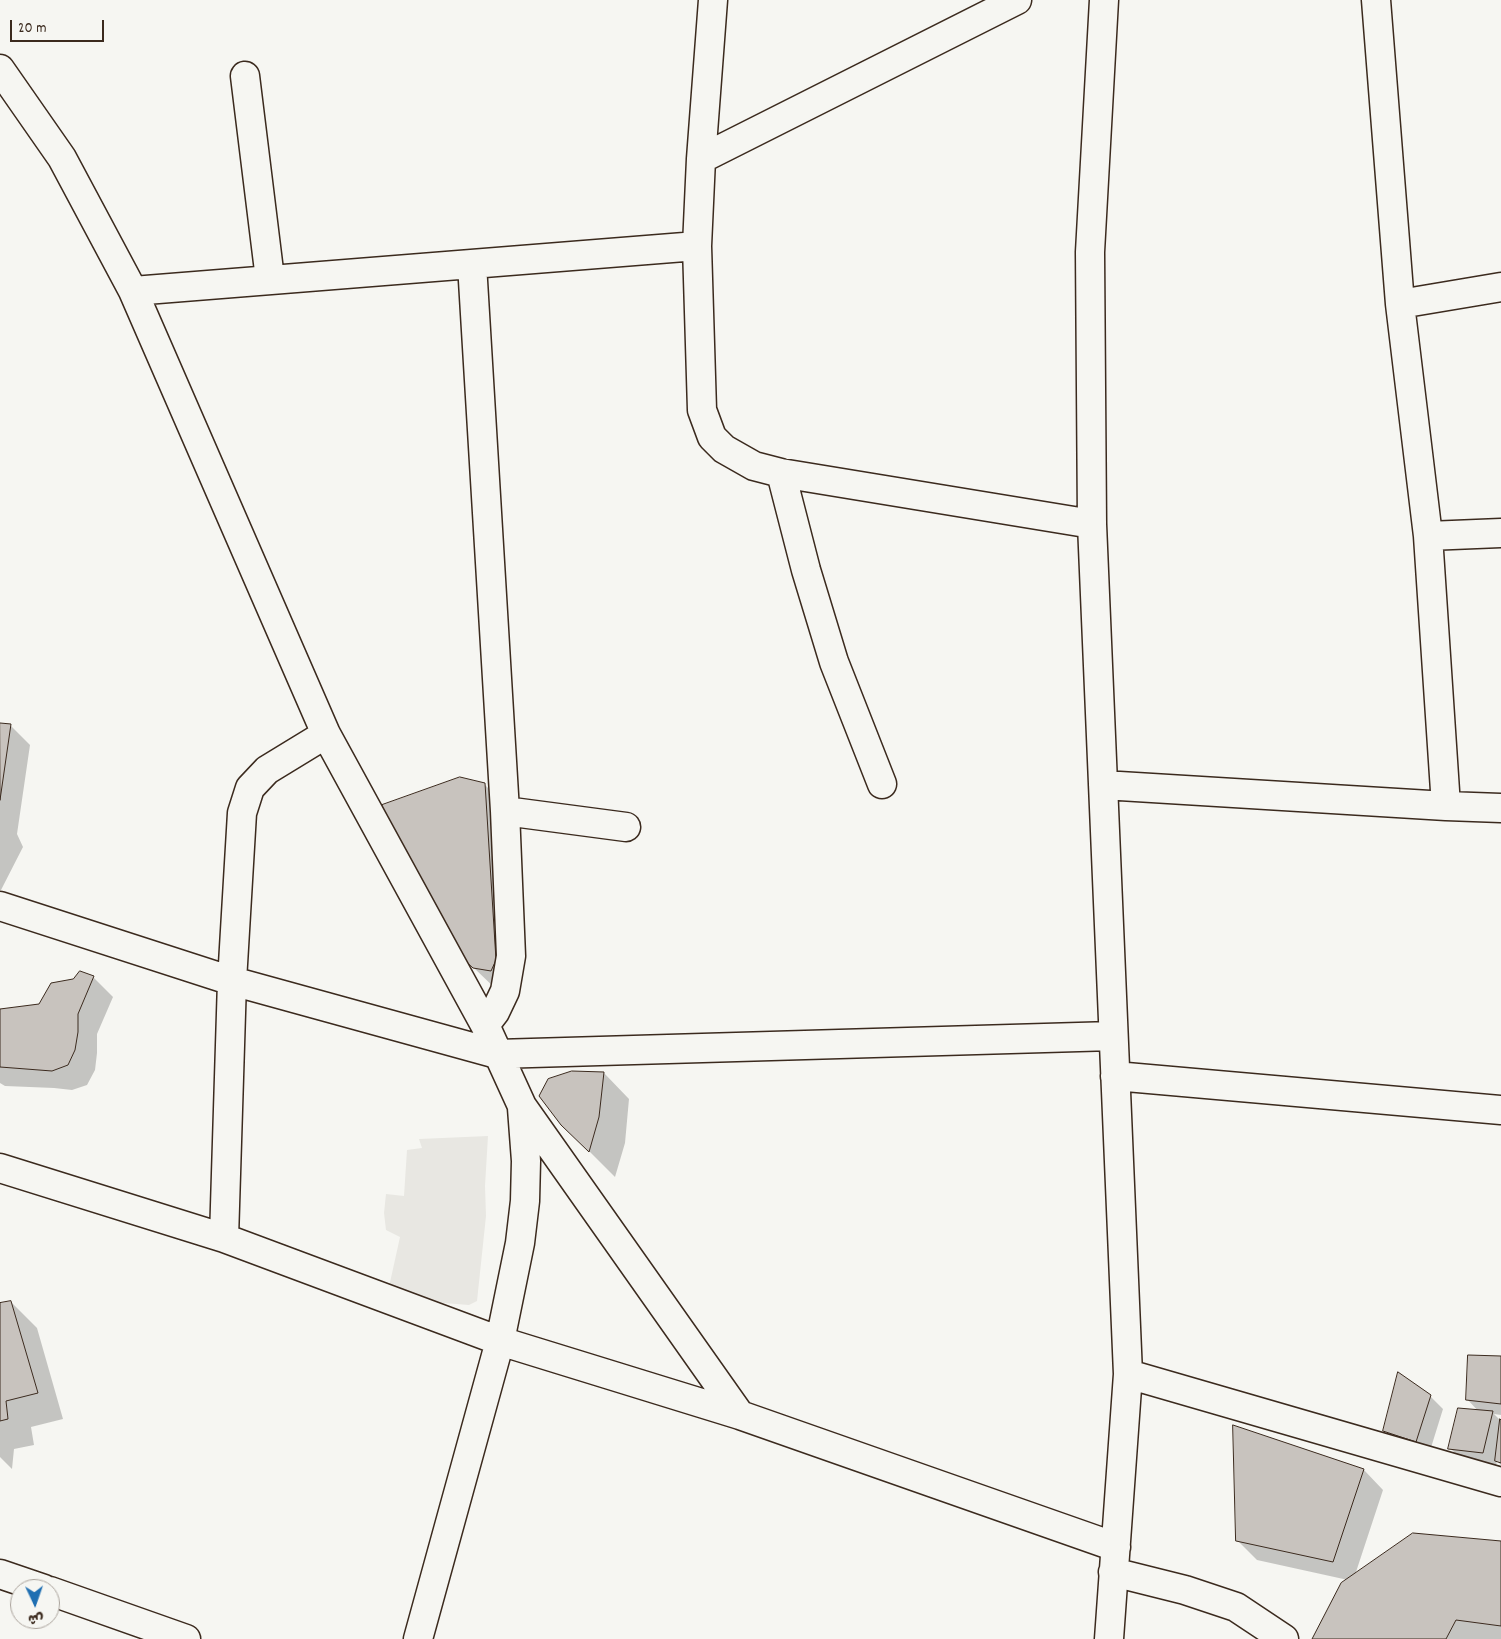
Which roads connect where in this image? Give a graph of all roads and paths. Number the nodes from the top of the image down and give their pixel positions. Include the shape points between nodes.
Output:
1 (713, 0) edge
2 (1017, 0) edge
3 (1104, 0) edge
4 (1376, 0) edge
5 (0, 68) edge
6 (244, 76) dead end
7 (701, 159) junction
8 (697, 246) junction
9 (472, 264) junction
10 (270, 279) junction
11 (1501, 287) edge
12 (133, 290) junction
13 (1400, 304) junction
14 (781, 473) junction
15 (1092, 524) junction
16 (1501, 533) edge
17 (1428, 536) junction
18 (326, 734) junction
19 (882, 784) dead end
20 (1103, 785) junction
21 (1446, 806) junction
22 (1501, 808) edge
23 (505, 812) junction
24 (626, 827) dead end
25 (0, 906) edge
26 (232, 981) junction
27 (484, 1025) junction
28 (1113, 1036) junction
29 (497, 1054) junction
30 (1115, 1076) junction
31 (522, 1106) junction
32 (1501, 1110) edge
33 (0, 1168) edge
34 (224, 1238) junction
35 (500, 1341) junction
36 (1128, 1374) junction
37 (740, 1415) junction
38 (1501, 1482) edge
39 (1115, 1559) junction
40 (0, 1574) edge
41 (15, 1579) edge
42 (60, 1595) edge
43 (186, 1639) edge
44 (418, 1639) edge
45 (1109, 1639) edge
46 (1284, 1639) edge

1 - 7 street
2 - 7 street
3 - 15 street via 1090,252
4 - 13 street
5 - 12 street via 62,158
6 - 10 street
7 - 8 street
8 - 9 street
8 - 14 street via 702,410 712,436 724,449 754,466
9 - 10 street
9 - 23 street
10 - 12 street
11 - 13 street
12 - 18 street
13 - 17 street
14 - 15 street
14 - 19 street via 834,662
15 - 20 street
16 - 17 street
17 - 21 street
18 - 26 street via 267,770 250,788 242,813
18 - 27 street
20 - 21 street
20 - 28 street
21 - 22 street
23 - 24 street
23 - 27 street via 511,956 505,991 495,1012
25 - 26 street
26 - 29 street
26 - 34 street
27 - 29 street
28 - 29 street
28 - 30 street
29 - 31 street
30 - 32 street
30 - 36 street
31 - 35 street via 526,1201
31 - 37 street
33 - 34 street
34 - 35 street
35 - 37 street
35 - 44 street
36 - 38 street
36 - 39 street
37 - 39 street
39 - 45 street
39 - 46 street via 1185,1590 1236,1607
40 - 41 street
42 - 43 street

